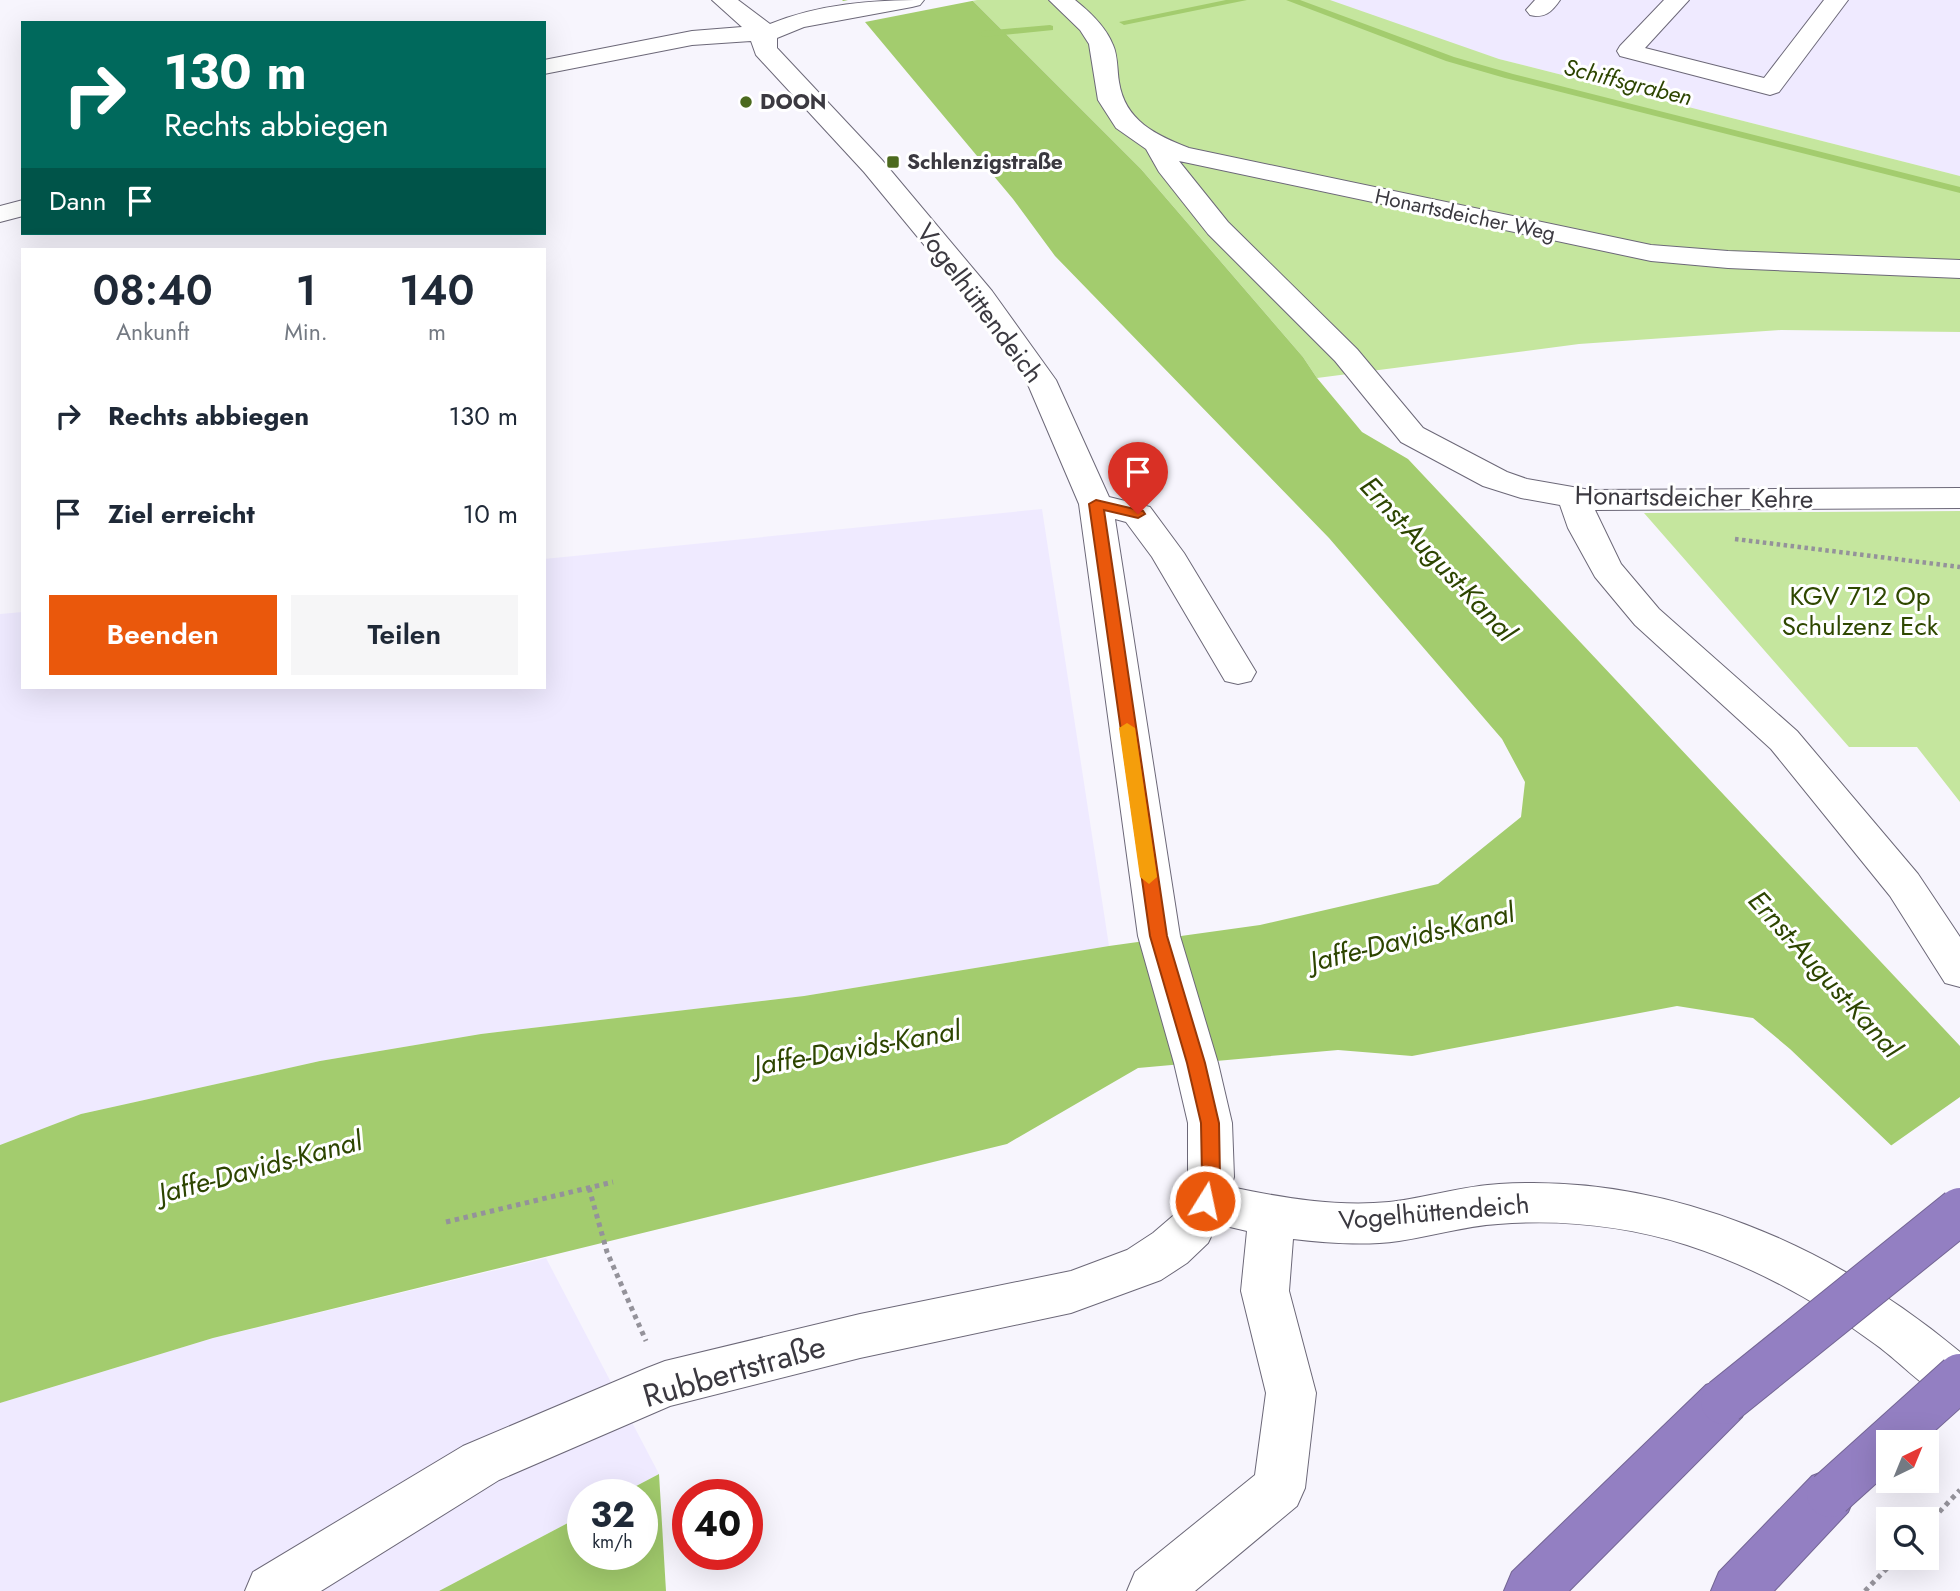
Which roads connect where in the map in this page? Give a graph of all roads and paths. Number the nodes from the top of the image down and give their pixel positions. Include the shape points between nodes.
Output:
1 (724, 0) edge
2 (912, 0) edge
3 (1061, 0) edge
4 (1677, 0) edge
5 (1836, 0) edge
6 (768, 33) junction
7 (546, 67) edge
8 (1156, 143) junction
9 (21, 209) edge
10 (0, 215) edge
11 (1960, 269) edge
12 (1574, 498) junction
13 (1960, 498) edge
14 (1096, 504) junction
15 (1728, 538) dead end
16 (1960, 566) edge
17 (1238, 672) dead end
18 (1960, 971) edge
19 (612, 1182) dead end
20 (589, 1188) junction
21 (1205, 1201) junction
22 (1960, 1211) edge
23 (1271, 1217) junction
24 (446, 1222) dead end
25 (1960, 1377) edge
26 (1960, 1383) edge
27 (665, 1384) junction
28 (1960, 1490) edge
29 (1939, 1512) edge
30 (1885, 1570) edge
31 (272, 1591) edge
32 (1154, 1591) edge
33 (1531, 1591) edge
34 (1738, 1591) edge
35 (1865, 1591) edge

1 - 6 street
2 - 6 street via 783,25
3 - 8 street, Honartsdeicher Weg via 1102,45 1116,115
4 - 5 street via 1629,51 1770,87
6 - 7 street via 692,38
6 - 14 street, Vogelhüttendeich via 765,50 873,166 982,297 1033,370
8 - 11 street, Honartsdeicher Weg via 1209,160 1623,249
8 - 12 street, Honartsdeicher Kehre via 1168,166 1219,228 1346,355 1412,435 1496,479
9 - 10 street
12 - 13 street, Honartsdeicher Kehre via 1636,502
12 - 18 street via 1607,569 1647,618 1784,740 1904,885
14 - 17 street via 1138,514 1167,553
14 - 21 street, Vogelhüttendeich via 1159,936 1210,1123 1211,1177
15 - 16 path
19 - 20 path
20 - 24 path
20 - 27 path via 607,1252
21 - 23 street, Vogelhüttendeich
21 - 27 street, Rubbertstraße via 1191,1229 1170,1248 1144,1265 1071,1292 860,1336
22 - 33 highway, bridge via 1724,1401
23 - 26 street, Vogelhüttendeich via 1388,1222 1499,1204 1567,1202 1626,1208 1771,1256 1873,1314
23 - 32 street via 1265,1291 1292,1393 1279,1488
25 - 34 highway, bridge via 1830,1494
27 - 31 street, Rubbertstraße via 481,1463
28 - 29 path
30 - 35 path

